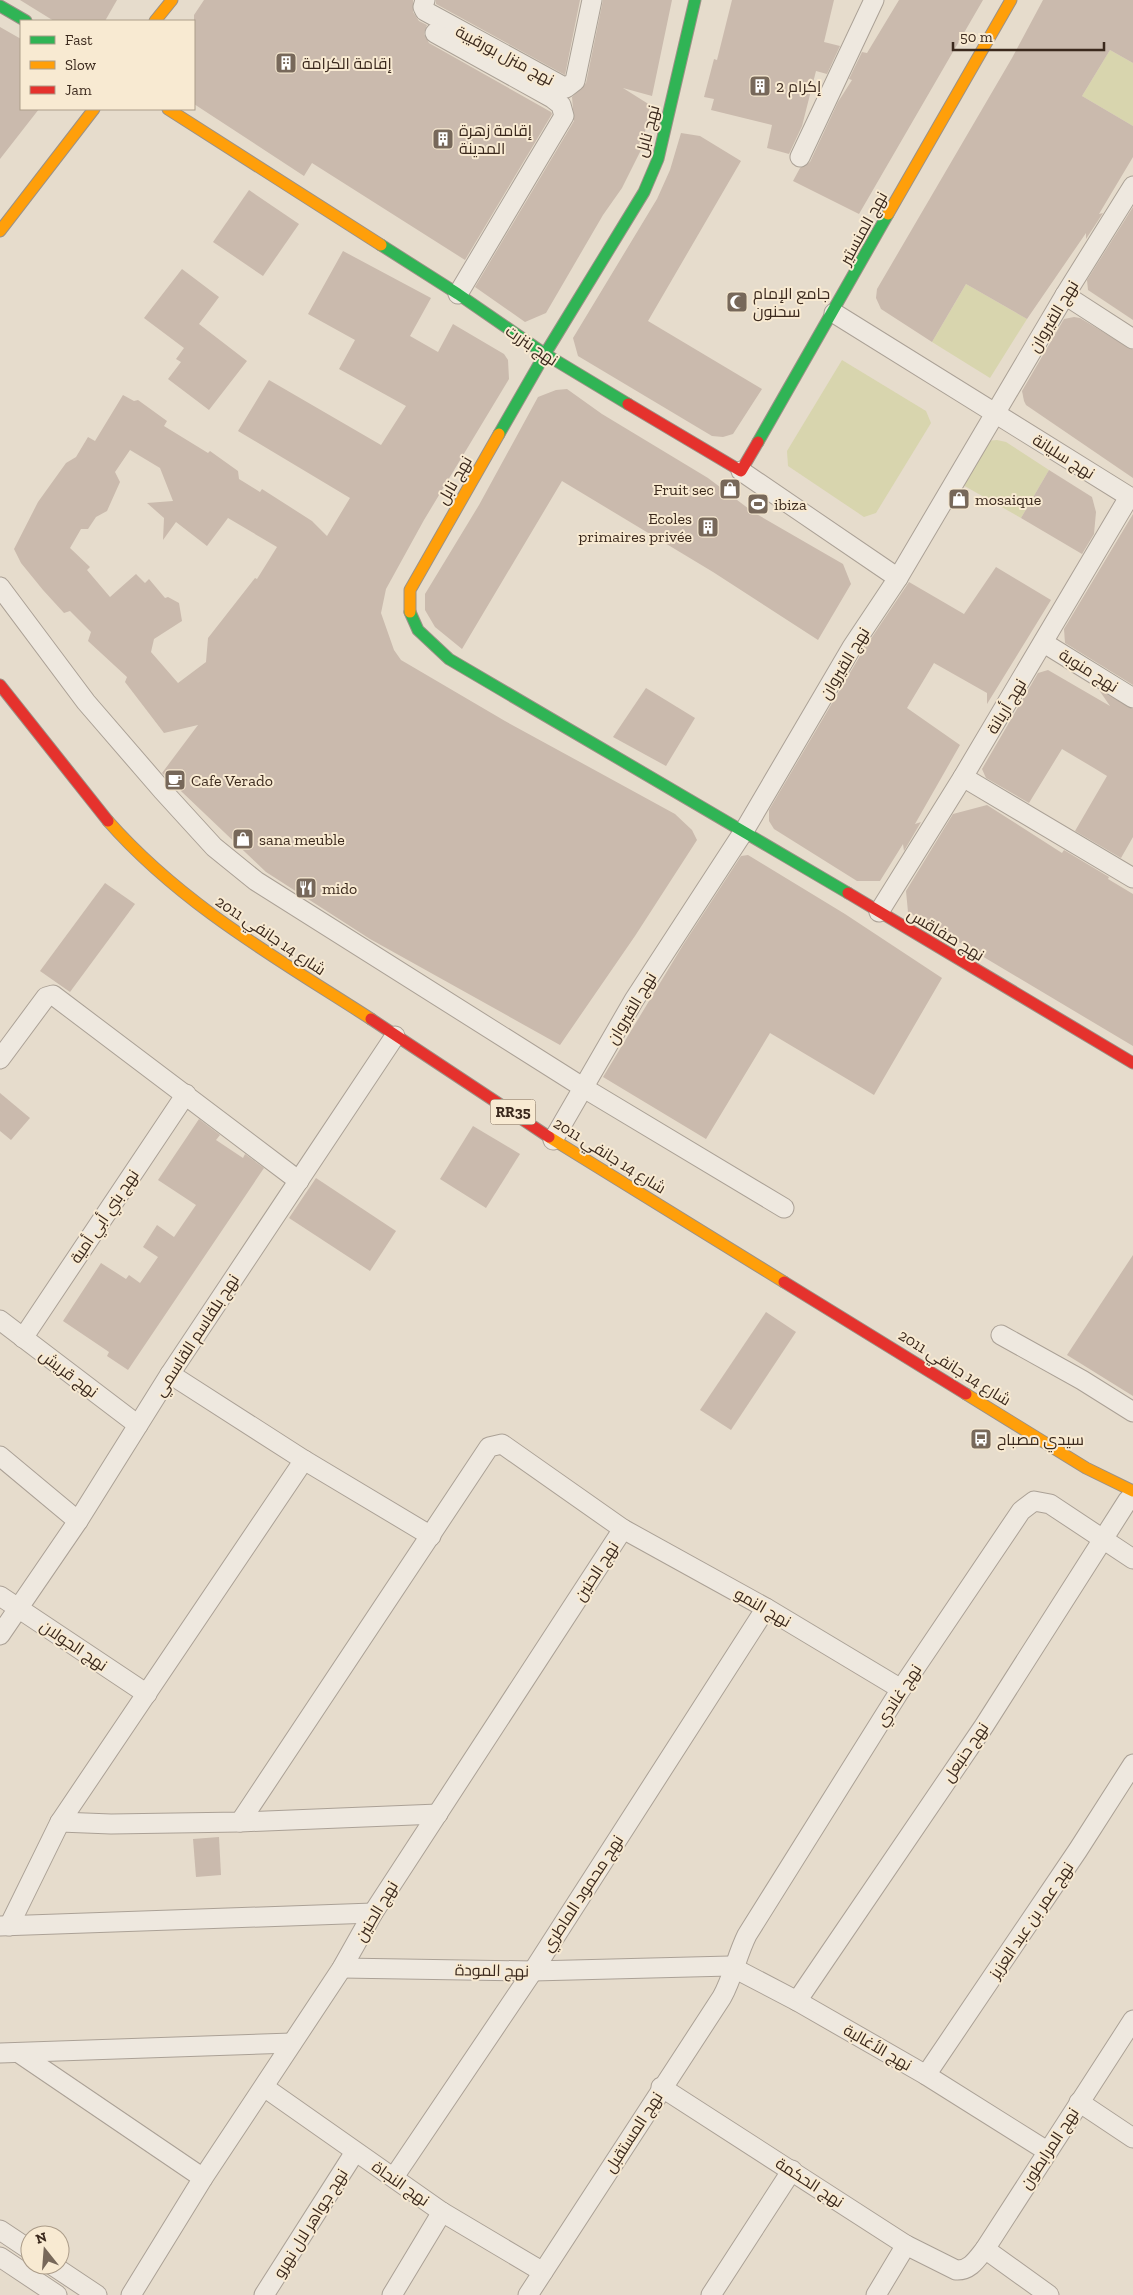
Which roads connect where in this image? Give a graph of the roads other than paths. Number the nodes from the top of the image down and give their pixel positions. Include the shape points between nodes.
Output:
1 (172, 0) edge
2 (425, 0) edge
3 (592, 0) edge
4 (695, 0) edge
5 (874, 0) edge
6 (1010, 0) edge
7 (0, 6) edge
8 (24, 20) edge
9 (156, 20) edge
10 (435, 33) dead end
11 (93, 110) edge
12 (170, 110) edge
13 (800, 157) dead end
14 (1133, 186) edge
15 (1, 226) edge
16 (458, 294) junction
17 (1065, 294) junction
18 (834, 313) junction
19 (1133, 339) edge
20 (545, 354) junction
21 (995, 414) junction
22 (741, 471) junction
23 (1131, 498) edge
24 (898, 578) junction
25 (0, 587) edge
26 (1044, 643) junction
27 (0, 685) edge
28 (1133, 698) edge
29 (964, 777) junction
30 (744, 831) junction
31 (1133, 878) edge
32 (879, 912) junction
33 (395, 1036) junction
34 (0, 1059) edge
35 (1133, 1063) edge
36 (584, 1088) junction
37 (186, 1094) junction
38 (554, 1140) junction
39 (299, 1181) junction
40 (784, 1208) dead end
41 (0, 1320) edge
42 (1001, 1335) dead end
43 (23, 1338) junction
44 (170, 1374) junction
45 (1133, 1412) edge
46 (138, 1425) junction
47 (0, 1456) edge
48 (304, 1460) junction
49 (1131, 1498) edge
50 (78, 1520) junction
51 (624, 1529) junction
52 (431, 1536) junction
53 (1103, 1540) junction
54 (1133, 1558) edge
55 (0, 1596) edge
56 (18, 1608) junction
57 (766, 1608) junction
58 (0, 1635) edge
59 (901, 1689) junction
60 (147, 1694) junction
61 (1133, 1764) edge
62 (438, 1814) junction
63 (60, 1822) junction
64 (240, 1822) junction
65 (373, 1913) junction
66 (5, 1926) edge
67 (701, 1965) joint
68 (342, 1968) junction
69 (736, 1968) junction
70 (533, 1970) junction
71 (797, 2001) junction
72 (1133, 2020) edge
73 (292, 2043) junction
74 (0, 2053) edge
75 (19, 2053) junction
76 (926, 2075) junction
77 (264, 2087) junction
78 (662, 2088) junction
79 (1078, 2102) junction
80 (1133, 2138) edge
81 (1047, 2151) junction
82 (355, 2152) junction
83 (792, 2170) junction
84 (394, 2177) junction
85 (203, 2178) junction
86 (442, 2212) junction
87 (0, 2230) edge
88 (20, 2243) edge
89 (906, 2245) junction
90 (985, 2249) junction
91 (1, 2260) edge
92 (962, 2270) joint
93 (543, 2272) junction
94 (67, 2275) edge
95 (57, 2295) edge
96 (97, 2295) edge
97 (131, 2295) edge
98 (264, 2295) edge
99 (392, 2295) edge
100 (528, 2295) edge
101 (711, 2295) edge
102 (876, 2295) edge
103 (1049, 2295) edge

1 - 9 street
2 - 3 street, نهج منزل بورقيبة via 425,11 566,88 575,81
4 - 20 street, نهج نابل via 654,168 626,224
5 - 13 street
6 - 18 street, نهج المنستير
7 - 8 street
10 - 16 street via 552,98 561,105 564,116
11 - 15 street
12 - 16 street, نهج بنزرت
14 - 17 street, نهج القيروان
16 - 20 street, نهج بنزرت
17 - 19 street
17 - 21 street, نهج القيروان
18 - 21 street, نهج سليانة
18 - 22 street, نهج المنستير
20 - 22 street, نهج بنزرت
20 - 30 street, نهج نابل via 410,590 409,614 424,638 449,659
21 - 23 street, نهج سليانة
21 - 24 street, نهج القيروان
22 - 24 street, نهج بنزرت
23 - 26 street, نهج أريانة
24 - 30 street, نهج القيروان via 852,647
25 - 36 street via 86,702 214,847 256,881
26 - 28 street, نهج منوبة
26 - 29 street, نهج أريانة
27 - 33 street, شارع 14 جانفي 2011 / RR35 via 132,848 214,918
29 - 31 street
29 - 32 street, نهج أريانة
30 - 32 street, نهج صفاقس
30 - 36 street, نهج القيروان via 634,1000
32 - 35 street, نهج صفاقس
33 - 38 street, شارع 14 جانفي 2011 / RR35
33 - 39 street, نهج بلقاسم القاسمي
34 - 37 street via 46,996 53,995
36 - 38 street, نهج القيروان
36 - 40 street
37 - 39 street
37 - 43 street, نهج بني أبي أمية
38 - 49 street, شارع 14 جانفي 2011 / RR35
39 - 44 street, نهج بلقاسم القاسمي
41 - 43 street, نهج قريش
42 - 45 street
43 - 46 street, نهج قريش
44 - 46 street, نهج بلقاسم القاسمي
44 - 48 street
46 - 50 street, نهج بلقاسم القاسمي
47 - 50 street
48 - 52 street
48 - 60 street
49 - 53 street, نهج حنبعل
50 - 56 street, نهج بلقاسم القاسمي
51 - 52 street, نهج النمو via 502,1444 489,1447
51 - 57 street, نهج النمو
51 - 62 street, نهج الحنين
52 - 64 street, نهج النمو
53 - 54 street
53 - 59 street, نهج غاندي via 1050,1504 1041,1501 1028,1504
53 - 71 street, نهج حنبعل via 984,1726
55 - 56 street, نهج الجولان
56 - 58 street, نهج بلقاسم القاسمي
56 - 60 street, نهج الجولان
57 - 59 street, نهج النمو
57 - 70 street, نهج محمود الماطري
59 - 69 street, نهج غاندي via 747,1935 738,1953
60 - 63 street
61 - 76 street, نهج عمر بن عبد العزيز
62 - 64 street
62 - 65 street, نهج الحنين
63 - 64 street
63 - 66 street
65 - 66 street
65 - 68 street, نهج الحنين
67 - 69 street, نهج الأغالبة via 721,1964
67 - 70 street, نهج المودة
68 - 70 street, نهج المودة
68 - 73 street, نهج الحنين
69 - 71 street, نهج الأغالبة
69 - 78 street, نهج المستقبل via 722,1997
70 - 84 street, نهج محمود الماطري
71 - 76 street, نهج الأغالبة
72 - 79 street, نهج المرابطون
73 - 75 street
73 - 77 street, نهج الحنين
74 - 75 street
75 - 85 street
76 - 81 street, نهج الأغالبة
77 - 82 street, نهج النجاة
77 - 85 street, نهج الحنين
78 - 83 street, نهج الحكمة
78 - 93 street, نهج المستقبل
79 - 80 street
79 - 81 street, نهج المرابطون
81 - 90 street, نهج المرابطون
82 - 84 street, نهج النجاة
82 - 98 street, نهج جواهر لال نهرو
83 - 89 street, نهج الحكمة
83 - 101 street
84 - 86 street, نهج النجاة
85 - 97 street, نهج الحنين
86 - 93 street, نهج النجاة
86 - 99 street
87 - 88 street
89 - 92 street, نهج الحكمة
89 - 102 street
90 - 92 street, نهج المرابطون via 968,2269
90 - 103 street
91 - 95 street
93 - 100 street, نهج المستقبل
94 - 96 street

